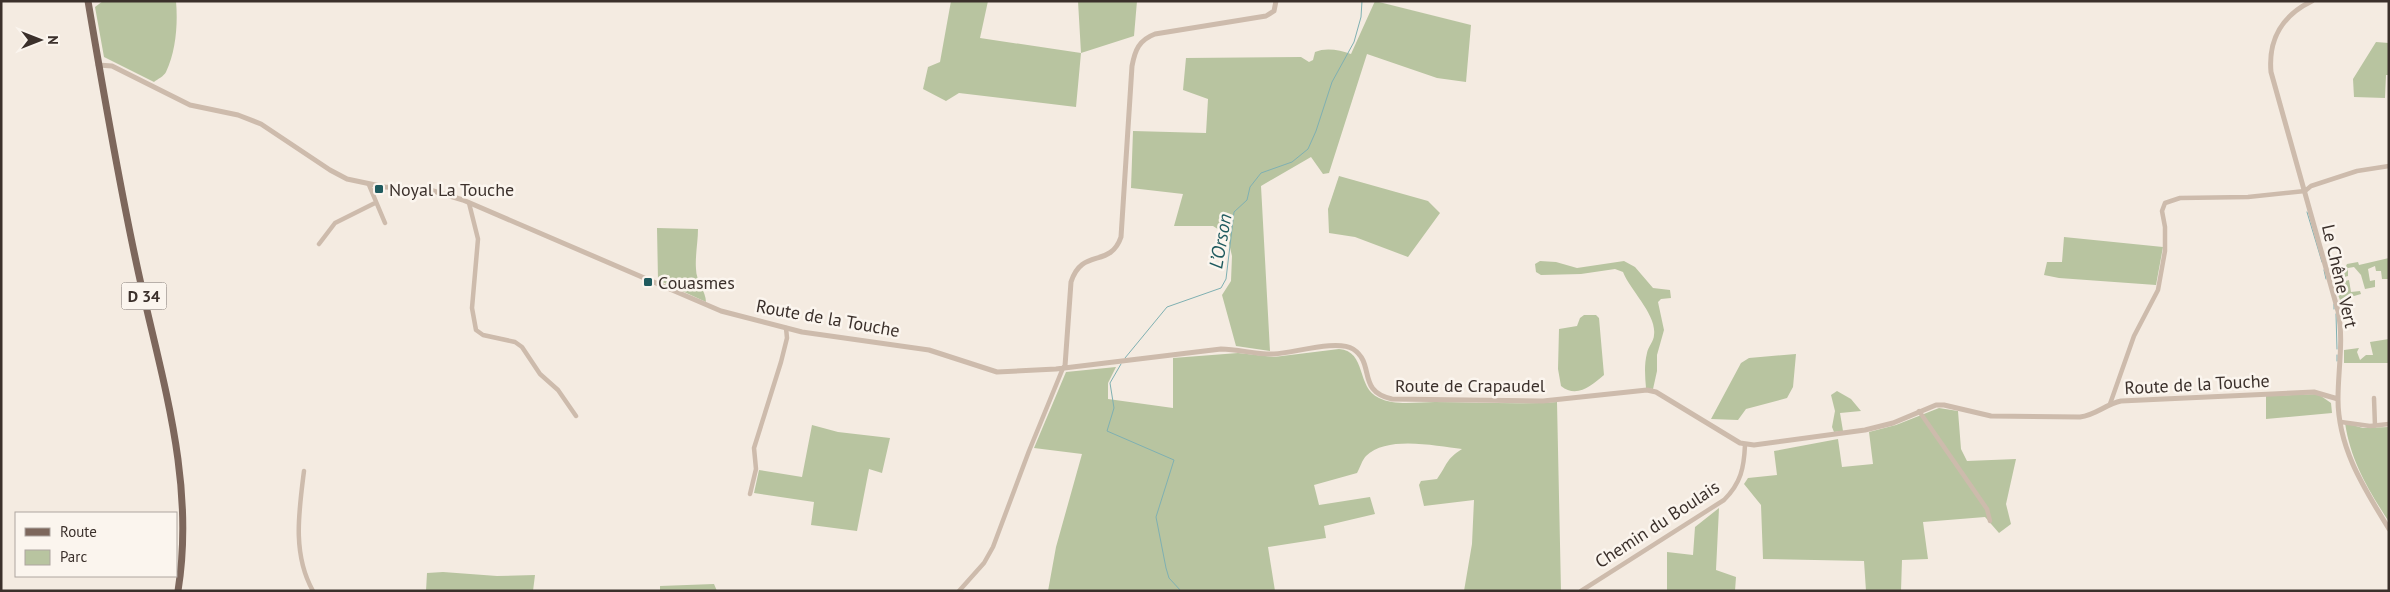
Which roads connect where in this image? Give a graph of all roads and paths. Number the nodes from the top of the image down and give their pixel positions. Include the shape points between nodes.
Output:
1 (88, 1) edge
2 (1276, 1) edge
3 (2312, 1) edge
4 (98, 65) junction
5 (2389, 166) edge
6 (369, 185) junction
7 (2305, 191) junction
8 (375, 203) junction
9 (468, 203) junction
10 (385, 223) dead end
11 (319, 244) dead end
12 (786, 328) junction
13 (1063, 368) junction
14 (2374, 398) dead end
15 (2338, 399) junction
16 (2110, 404) junction
17 (1919, 411) junction
18 (576, 416) dead end
19 (2341, 422) junction
20 (2389, 424) edge
21 (2375, 426) junction
22 (1745, 445) junction
23 (304, 471) dead end
24 (750, 494) dead end
25 (1990, 521) dead end
26 (2389, 529) edge
27 (178, 591) edge
28 (313, 591) edge
29 (959, 591) edge
30 (1581, 591) edge

1 - 4 main road, D 34
2 - 13 street via 1274,10 1266,16 1155,34 1140,42 1132,66 1121,238 1113,252 1079,264 1073,274
3 - 7 street, Le Chêne Vert via 2301,6 2282,24 2271,52 2271,72
4 - 6 street, Route de la Touche via 112,66 190,106 251,119 330,170
4 - 27 main road, D 34 via 179,456 183,519
5 - 7 street via 2357,171 2318,183
6 - 8 street
6 - 9 street, Route de la Touche via 430,190
7 - 15 street, Le Chêne Vert via 2338,311 2341,351
7 - 16 street via 2207,199 2180,198 2162,206 2166,239 2158,290 2134,336
8 - 10 street
8 - 11 street via 335,223
9 - 12 street, Route de la Touche via 721,311
9 - 18 street via 478,239 472,308 476,330 483,335 516,342 522,347
12 - 13 street, Route de la Touche via 929,350 997,372
12 - 24 street via 782,362 754,448 756,469
13 - 22 street, Route de Crapaudel via 1221,349 1272,354 1345,345 1358,352 1371,388 1378,396 1392,399 1534,401 1647,390 1656,392
13 - 29 street via 993,547 984,563
14 - 21 street
15 - 16 street, Route de la Touche via 2314,392
15 - 19 street
16 - 17 street, Route de la Touche via 2094,414 2080,417 1992,416 1944,405
17 - 22 street, Route de la Touche via 1865,430
17 - 25 street via 1987,509
19 - 21 street
19 - 26 street via 2352,464
20 - 21 street
22 - 30 street, Chemin du Boulais via 1743,472 1724,500
23 - 28 street via 298,538

